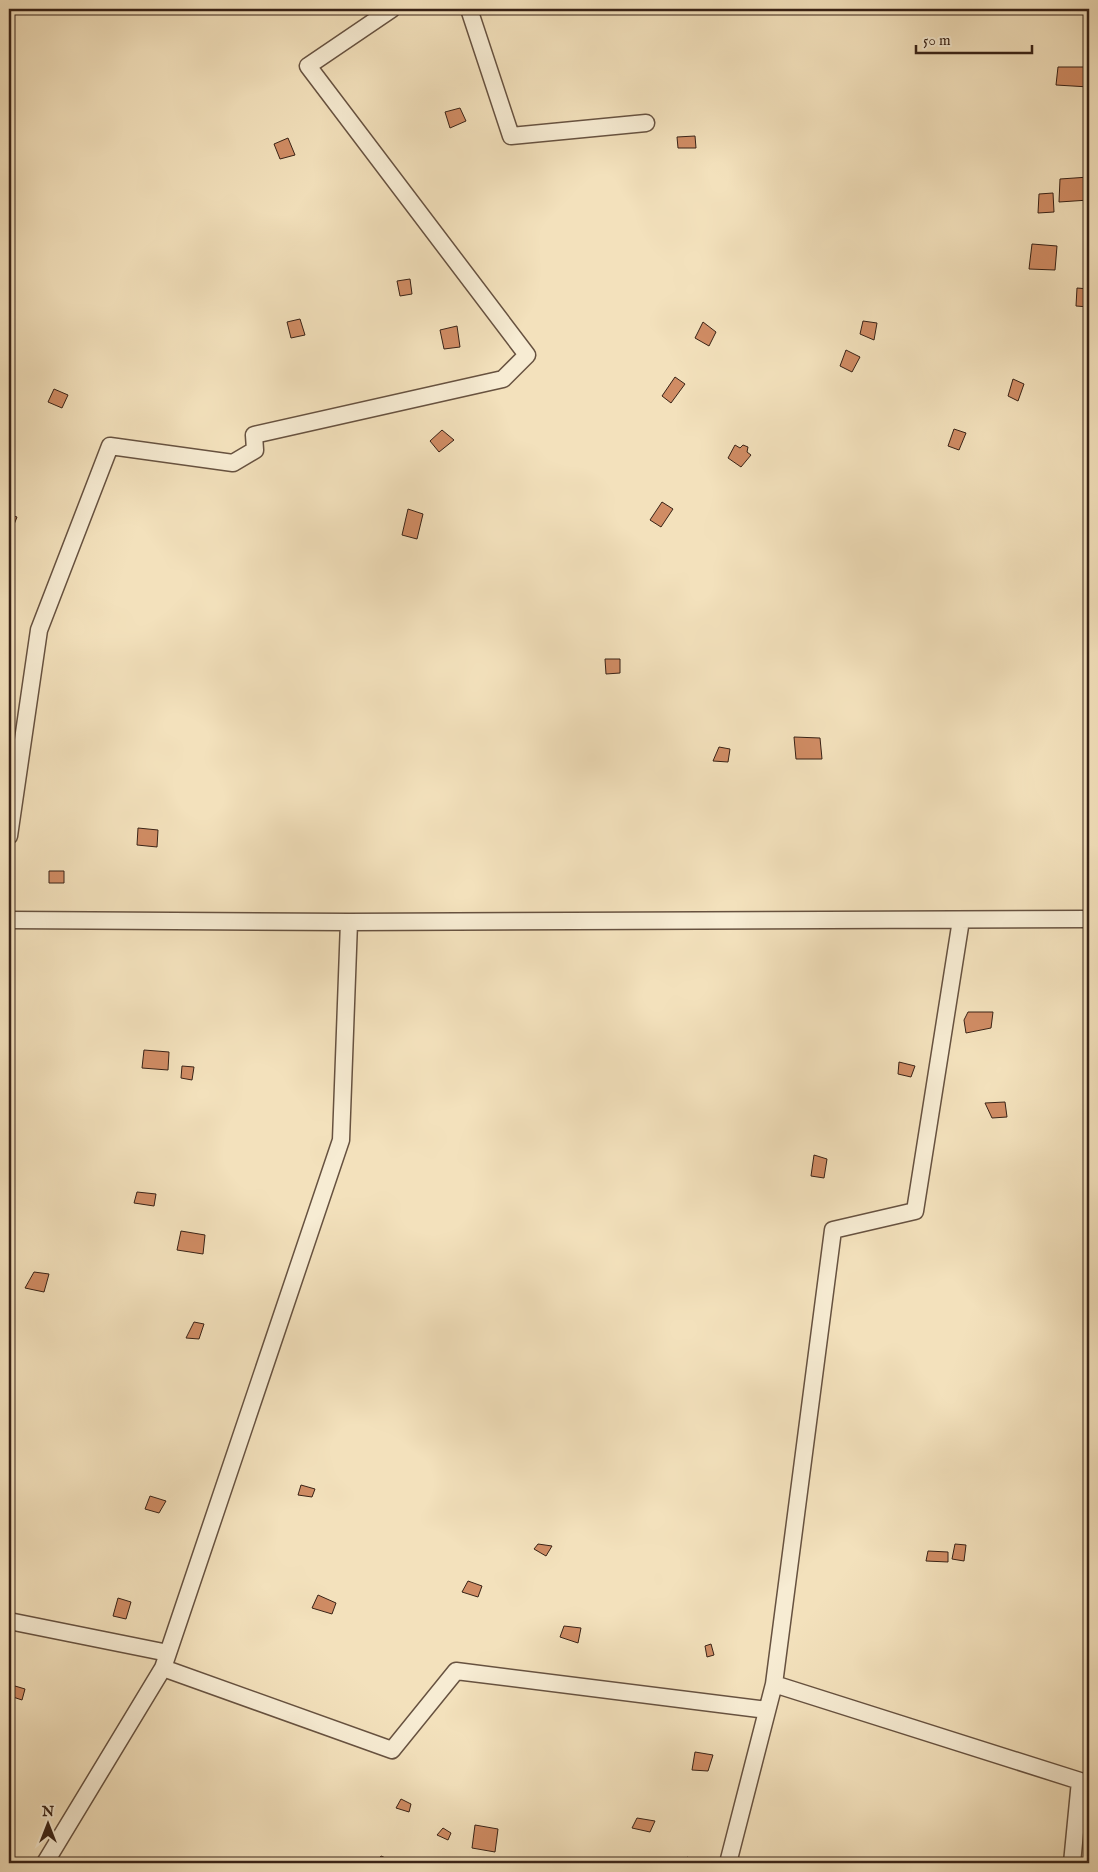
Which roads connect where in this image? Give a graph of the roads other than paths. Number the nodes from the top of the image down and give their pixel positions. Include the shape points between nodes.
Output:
1 (392, 9) edge
2 (470, 9) edge
3 (646, 123) dead end
4 (9, 836) edge
5 (1089, 919) edge
6 (9, 920) edge
7 (961, 920) junction
8 (349, 922) junction
9 (9, 1621) edge
10 (166, 1661) junction
11 (774, 1684) junction
12 (768, 1710) junction
13 (1085, 1782) edge
14 (45, 1863) edge
15 (728, 1863) edge
16 (1072, 1863) edge

1 - 4 street via 308,66 527,355 503,379 254,435 255,450 233,463 110,446 39,630
2 - 3 street via 511,136
5 - 7 street
6 - 8 street
7 - 8 street
7 - 11 street via 915,1211 833,1230
8 - 10 street via 341,1140
9 - 10 street
10 - 12 street via 392,1750 456,1671
10 - 14 street
11 - 12 street
11 - 13 street
12 - 15 street
13 - 16 street

